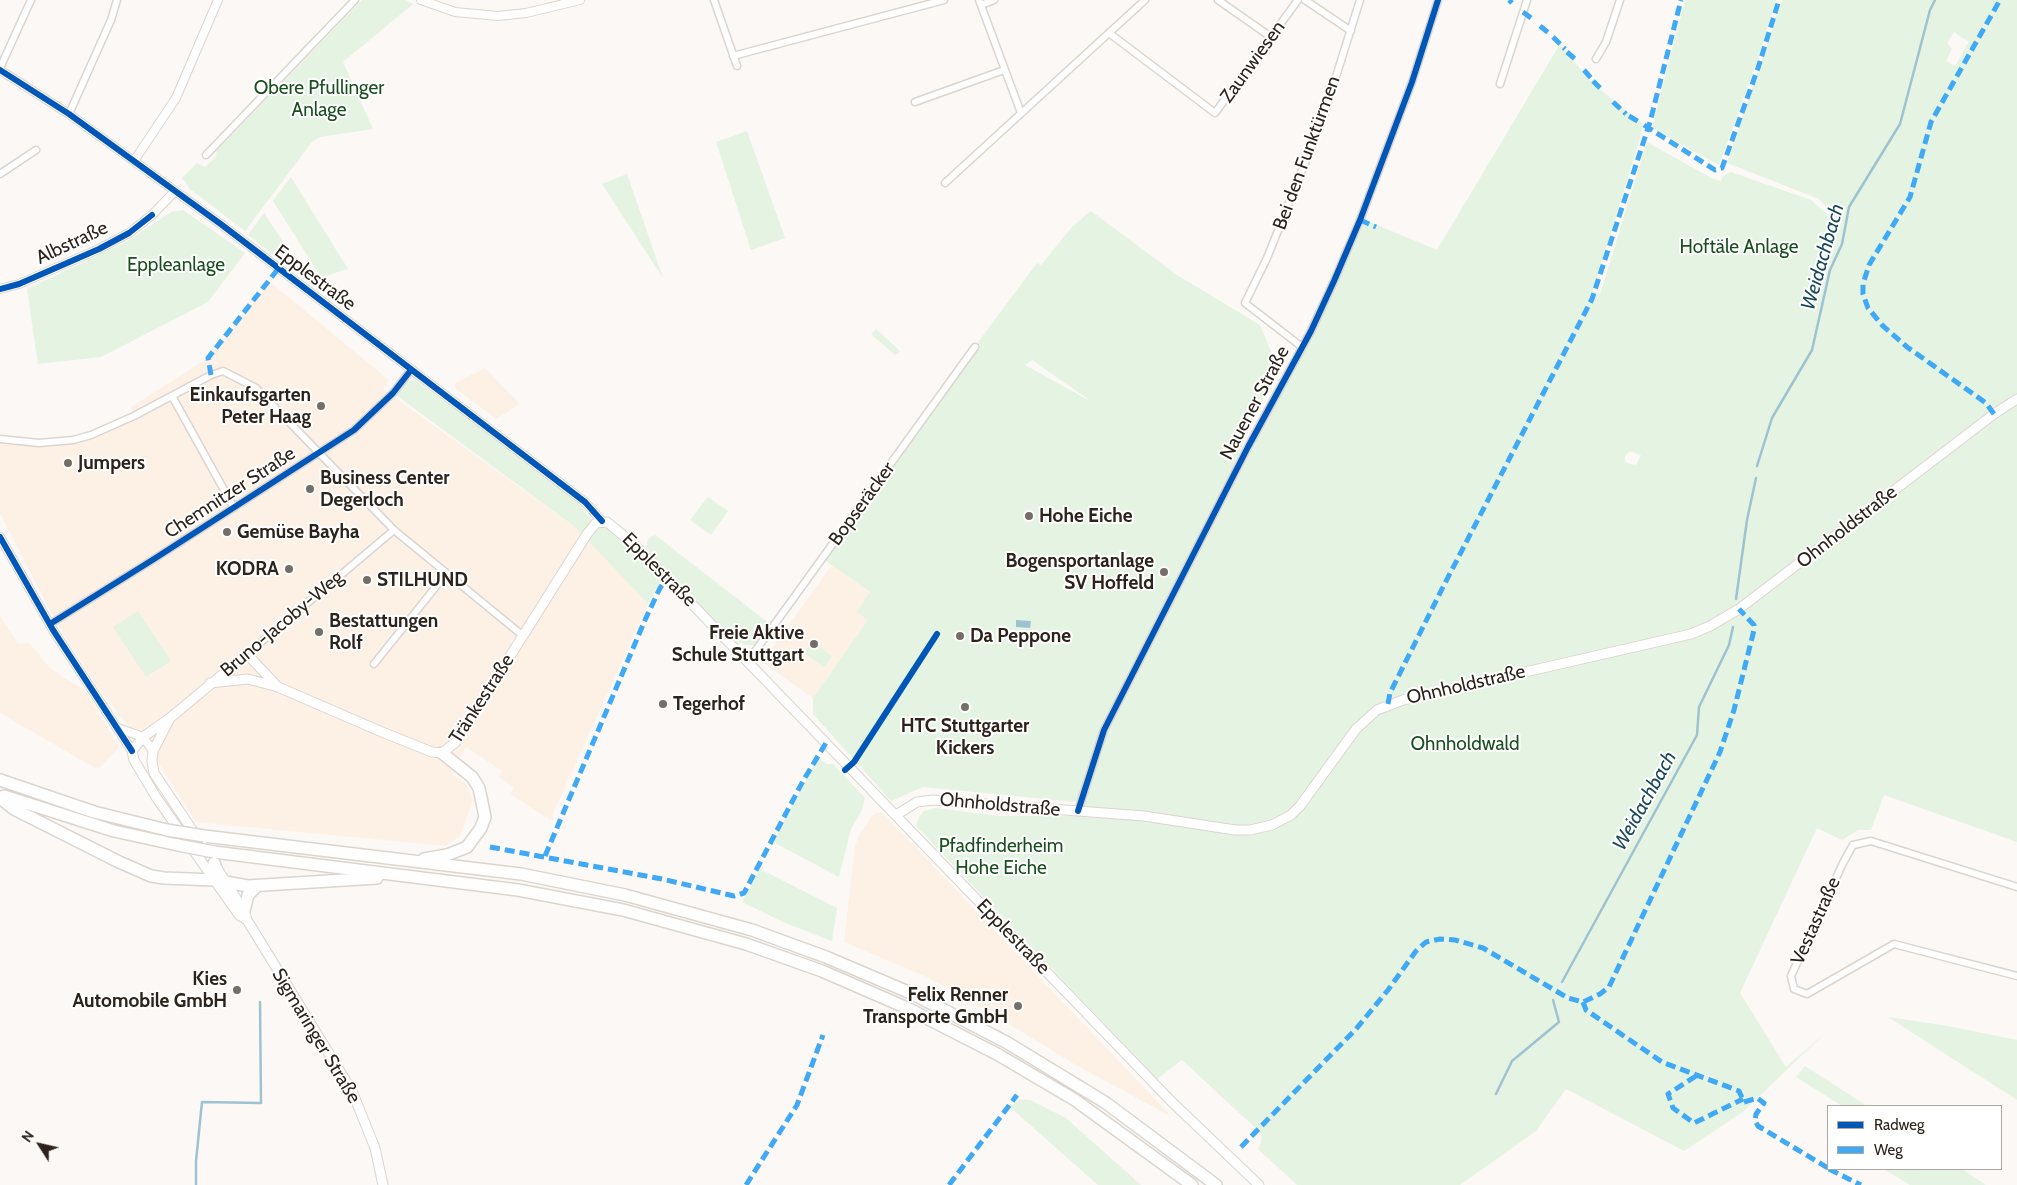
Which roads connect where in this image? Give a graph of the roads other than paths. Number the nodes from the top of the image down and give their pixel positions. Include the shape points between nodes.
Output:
1 (31, 0) edge
2 (117, 0) edge
3 (218, 0) edge
4 (355, 0) edge
5 (421, 0) edge
6 (580, 0) edge
7 (714, 0) edge
8 (944, 0) edge
9 (994, 0) edge
10 (1145, 0) edge
11 (1218, 0) edge
12 (1298, 0) edge
13 (1305, 0) edge
14 (1360, 0) edge
15 (1438, 0) edge
16 (1527, 0) edge
17 (1620, 0) edge
18 (980, 3) edge
19 (1350, 31) junction
20 (1109, 33) junction
21 (1270, 38) junction
22 (733, 56) junction
23 (1596, 59) dead end
24 (737, 66) dead end
25 (0, 69) edge
26 (1004, 70) junction
27 (1500, 84) dead end
28 (915, 102) dead end
29 (1021, 113) junction
30 (69, 114) junction
31 (36, 150) dead end
32 (206, 155) dead end
33 (134, 161) junction
34 (0, 174) edge
35 (945, 183) dead end
36 (175, 190) junction
37 (0, 289) edge
38 (975, 346) dead end
39 (1302, 347) junction
40 (411, 370) junction
41 (172, 396) junction
42 (2017, 399) edge
43 (0, 439) edge
44 (318, 454) junction
45 (234, 508) junction
46 (602, 522) junction
47 (394, 530) junction
48 (0, 537) edge
49 (446, 574) junction
50 (50, 624) junction
51 (522, 635) junction
52 (247, 654) junction
53 (748, 661) junction
54 (374, 664) dead end
55 (210, 682) junction
56 (278, 686) junction
57 (170, 718) junction
58 (118, 728) junction
59 (143, 737) junction
60 (132, 751) junction
61 (153, 751) junction
62 (442, 753) junction
63 (1, 780) edge
64 (0, 796) edge
65 (1078, 811) junction
66 (896, 815) junction
67 (214, 857) junction
68 (409, 861) junction
69 (407, 876) junction
70 (214, 880) junction
71 (227, 883) junction
72 (257, 886) junction
73 (2017, 887) edge
74 (245, 915) junction
75 (2017, 976) edge
76 (1213, 1182) edge
77 (383, 1185) edge
78 (1192, 1185) edge
79 (1259, 1185) edge

1 - 25 street
2 - 30 street via 108,28
3 - 33 street via 176,98
4 - 32 street
5 - 6 street via 455,12 498,16 526,14
7 - 22 street
8 - 22 street
9 - 18 street
10 - 20 street
11 - 21 street
12 - 21 street, Zaunwiesen
13 - 19 street
14 - 19 street, Bei den Funktürmen
15 - 39 street, Nauener Straße via 1412,82 1360,220
16 - 27 street
17 - 23 street via 1606,42
18 - 26 street
19 - 39 street, Bei den Funktürmen via 1323,118 1267,258 1245,303
20 - 21 street, Zaunwiesen via 1215,113
20 - 29 street
22 - 24 street
25 - 30 street, Epplestraße
26 - 28 street
26 - 29 street
29 - 35 street
30 - 33 street, Epplestraße
31 - 34 street
33 - 36 street, Epplestraße
36 - 37 street, Albstraße via 152,215 106,245 19,284
36 - 40 street, Epplestraße
38 - 53 street, Bopseräcker
39 - 65 street, Nauener Straße via 1104,730
40 - 44 street, Chemnitzer Straße via 373,414
40 - 46 street, Epplestraße via 585,502
41 - 43 street via 92,435 73,440 39,443
41 - 44 street via 224,371 256,388
41 - 45 street
42 - 65 main road, Ohnholdstraße via 1739,610 1710,626 1691,634 1403,700 1377,710 1356,729 1300,806 1272,826 1236,830 1182,820
44 - 45 street, Chemnitzer Straße
44 - 47 street
45 - 50 street, Chemnitzer Straße
46 - 51 main road, Tränkestraße via 596,523 587,534
46 - 53 main road, Epplestraße via 608,522 624,534
47 - 49 street
47 - 52 street, Bruno-Jacoby-Weg
48 - 50 street, Sigmaringer Straße
49 - 51 street
49 - 54 street
50 - 58 street, Sigmaringer Straße
51 - 62 main road, Tränkestraße via 456,742
52 - 55 main road, Bruno-Jacoby-Weg
52 - 56 main road, Tränkestraße
53 - 66 main road, Epplestraße
55 - 56 main road, Tränkestraße via 248,679
55 - 57 main road, Bruno-Jacoby-Weg
56 - 62 main road, Tränkestraße via 382,732
57 - 59 main road, Bruno-Jacoby-Weg
57 - 61 main road, Bruno-Jacoby-Weg
58 - 59 street
58 - 60 street, Sigmaringer Straße
59 - 60 main road, Bruno-Jacoby-Weg
59 - 61 street, Sigmaringer Straße
60 - 70 main road, Sigmaringer Straße via 146,781
61 - 67 main road, Sigmaringer Straße via 152,761 158,780
62 - 68 highway via 476,783 485,816 474,838 459,852
63 - 68 highway, bridge via 94,812 167,830
64 - 67 highway, bridge via 96,826
64 - 70 highway via 14,809 137,870 175,880
65 - 66 main road, Ohnholdstraße via 932,800 917,802
66 - 79 main road, Epplestraße via 1172,1102
67 - 69 highway
67 - 70 highway via 217,871
67 - 71 main road, Sigmaringer Straße
68 - 76 highway via 521,874 625,895 743,927 826,957 913,994 1040,1061 1106,1103
69 - 72 highway
69 - 78 highway via 518,890 623,910 746,944 822,972 907,1008 1040,1079 1096,1115
70 - 71 highway
70 - 74 main road, Sigmaringer Straße via 239,915
71 - 72 highway
71 - 74 main road, Sigmaringer Straße
72 - 74 highway via 248,895
73 - 75 street, Vestastraße via 1871,841 1853,845 1791,976 1794,989 1807,994 1894,944
74 - 77 main road, Sigmaringer Straße via 352,1091 375,1148

